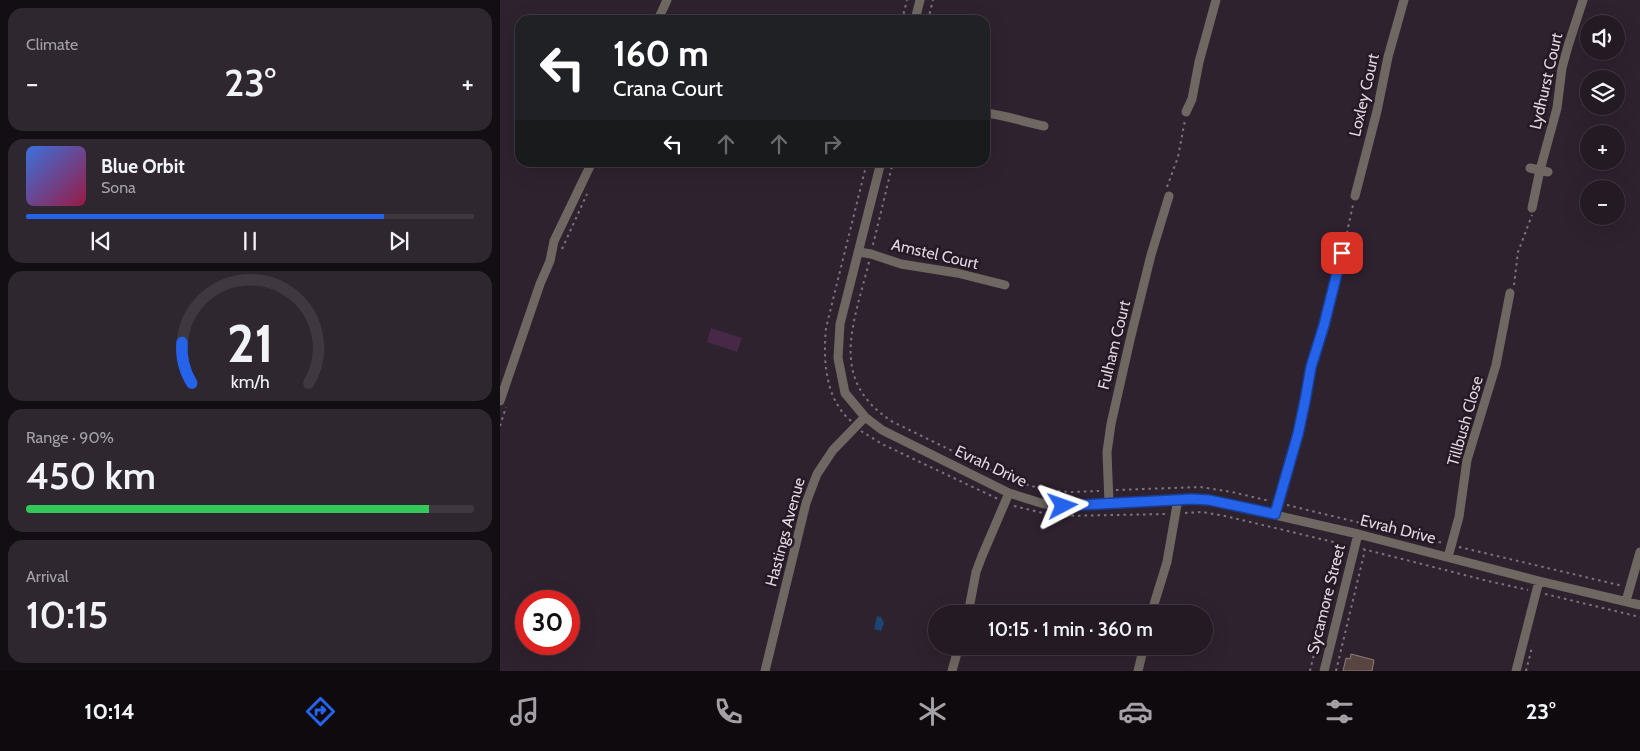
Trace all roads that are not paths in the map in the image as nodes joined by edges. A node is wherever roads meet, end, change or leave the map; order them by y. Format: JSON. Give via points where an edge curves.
{"nodes":[{"id":1,"x":667,"y":0,"type":"edge"},
{"id":2,"x":920,"y":0,"type":"edge"},
{"id":3,"x":1216,"y":0,"type":"edge"},
{"id":4,"x":1404,"y":0,"type":"edge"},
{"id":5,"x":1583,"y":0,"type":"edge"},
{"id":6,"x":660,"y":15,"type":"edge"},
{"id":7,"x":916,"y":15,"type":"edge"},
{"id":8,"x":1186,"y":112,"type":"road end"},
{"id":9,"x":990,"y":113,"type":"edge"},
{"id":10,"x":1044,"y":126,"type":"dead end"},
{"id":11,"x":590,"y":167,"type":"edge"},
{"id":12,"x":880,"y":167,"type":"edge"},
{"id":13,"x":1530,"y":168,"type":"dead end"},
{"id":14,"x":1544,"y":171,"type":"junction"},
{"id":15,"x":1169,"y":196,"type":"road end"},
{"id":16,"x":1355,"y":196,"type":"road end"},
{"id":17,"x":1532,"y":208,"type":"road end"},
{"id":18,"x":859,"y":252,"type":"junction"},
{"id":19,"x":1342,"y":253,"type":"road end"},
{"id":20,"x":1004,"y":285,"type":"dead end"},
{"id":21,"x":1510,"y":293,"type":"road end"},
{"id":22,"x":500,"y":401,"type":"edge"},
{"id":23,"x":865,"y":418,"type":"junction"},
{"id":24,"x":1009,"y":493,"type":"junction"},
{"id":25,"x":1178,"y":499,"type":"junction"},
{"id":26,"x":1110,"y":503,"type":"junction"},
{"id":27,"x":1275,"y":514,"type":"junction"},
{"id":28,"x":1358,"y":534,"type":"junction"},
{"id":29,"x":1640,"y":552,"type":"edge"},
{"id":30,"x":1448,"y":557,"type":"junction"},
{"id":31,"x":1539,"y":582,"type":"junction"},
{"id":32,"x":1626,"y":601,"type":"junction"},
{"id":33,"x":970,"y":605,"type":"edge"},
{"id":34,"x":1154,"y":605,"type":"edge"},
{"id":35,"x":1640,"y":605,"type":"edge"},
{"id":36,"x":956,"y":655,"type":"edge"},
{"id":37,"x":1142,"y":655,"type":"edge"},
{"id":38,"x":765,"y":671,"type":"edge"},
{"id":39,"x":952,"y":671,"type":"edge"},
{"id":40,"x":1138,"y":671,"type":"edge"},
{"id":41,"x":1324,"y":671,"type":"edge"},
{"id":42,"x":1516,"y":671,"type":"edge"}],
"edges":[{"from":1,"to":6,"type":"street"},
{"from":2,"to":7,"type":"street"},
{"from":3,"to":8,"type":"street"},
{"from":4,"to":16,"type":"street","name":"Loxley Court"},
{"from":5,"to":14,"type":"street","name":"Lydhurst Court","via":[[1562,68]]},
{"from":9,"to":10,"type":"street"},
{"from":11,"to":22,"type":"street","via":[[554,241],[550,261]]},
{"from":12,"to":18,"type":"street","name":"Evrah Drive"},
{"from":13,"to":14,"type":"street"},
{"from":14,"to":17,"type":"street","name":"Lydhurst Court"},
{"from":15,"to":26,"type":"street","name":"Fulham Court","via":[[1151,255],[1111,424],[1107,452]]},
{"from":18,"to":20,"type":"street","name":"Amstel Court"},
{"from":18,"to":23,"type":"street","name":"Evrah Drive","via":[[840,324],[838,358],[845,394]]},
{"from":19,"to":27,"type":"street"},
{"from":21,"to":30,"type":"street","name":"Tillbush Close","via":[[1496,365],[1468,460],[1459,517]]},
{"from":23,"to":24,"type":"street","name":"Evrah Drive","via":[[882,430]]},
{"from":23,"to":38,"type":"street","name":"Hastings Avenue","via":[[833,450],[817,474],[806,503]]},
{"from":24,"to":26,"type":"street","name":"Evrah Drive","via":[[1054,505]]},
{"from":24,"to":33,"type":"street","via":[[976,572]]},
{"from":25,"to":26,"type":"street","name":"Evrah Drive"},
{"from":25,"to":27,"type":"street","name":"Evrah Drive","via":[[1209,500]]},
{"from":25,"to":34,"type":"street","via":[[1167,562]]},
{"from":27,"to":28,"type":"street","name":"Evrah Drive"},
{"from":28,"to":30,"type":"street","name":"Evrah Drive"},
{"from":28,"to":41,"type":"street","name":"Sycamore Street"},
{"from":29,"to":32,"type":"street"},
{"from":30,"to":31,"type":"street","name":"Evrah Drive"},
{"from":31,"to":32,"type":"street","name":"Evrah Drive"},
{"from":31,"to":42,"type":"street"},
{"from":32,"to":35,"type":"street","name":"Evrah Drive"},
{"from":36,"to":39,"type":"street"},
{"from":37,"to":40,"type":"street"}]}
